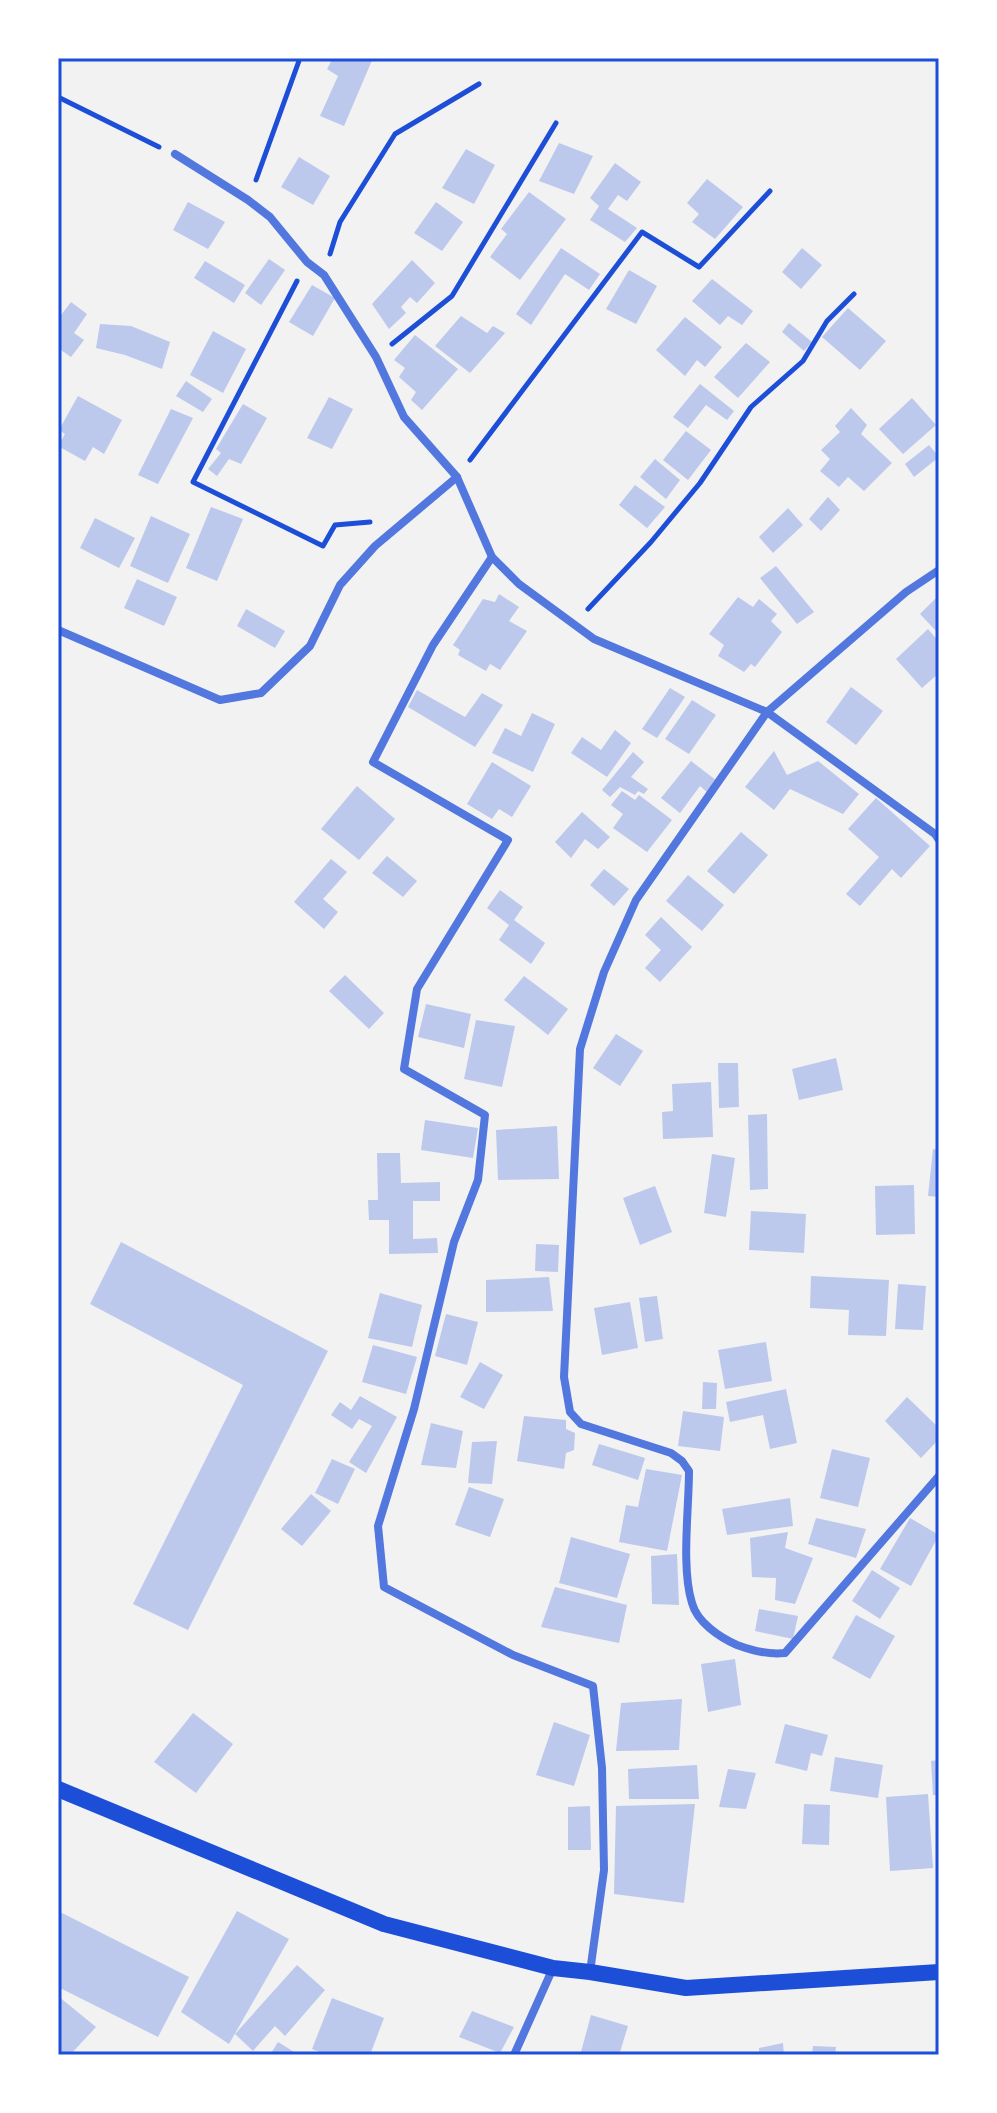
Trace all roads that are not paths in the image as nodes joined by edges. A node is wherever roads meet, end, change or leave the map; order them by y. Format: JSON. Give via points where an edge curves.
{"nodes":[{"id":1,"x":175,"y":154,"type":"road end"},
{"id":2,"x":457,"y":477,"type":"junction"},
{"id":3,"x":492,"y":557,"type":"junction"},
{"id":4,"x":939,"y":570,"type":"edge"},
{"id":5,"x":58,"y":630,"type":"edge"},
{"id":6,"x":767,"y":712,"type":"junction"},
{"id":7,"x":939,"y":840,"type":"edge"},
{"id":8,"x":939,"y":1476,"type":"edge"},
{"id":9,"x":58,"y":1789,"type":"edge"},
{"id":10,"x":553,"y":1968,"type":"junction"},
{"id":11,"x":590,"y":1972,"type":"junction"},
{"id":12,"x":939,"y":1972,"type":"edge"},
{"id":13,"x":514,"y":2055,"type":"edge"}],
"edges":[{"from":1,"to":2,"type":"street","via":[[270,217],[324,275],[376,357],[404,417]]},
{"from":2,"to":3,"type":"street"},
{"from":2,"to":5,"type":"street","via":[[375,546],[340,585],[310,646],[261,693],[220,700]]},
{"from":3,"to":6,"type":"street","via":[[519,584],[594,639]]},
{"from":3,"to":11,"type":"street","via":[[433,645],[373,762],[508,840],[417,989],[404,1069],[485,1115],[478,1180],[454,1242],[414,1409],[378,1526],[384,1587],[513,1655],[593,1686],[602,1768],[604,1870]]},
{"from":4,"to":6,"type":"street","via":[[906,592]]},
{"from":6,"to":7,"type":"street"},
{"from":6,"to":8,"type":"street","via":[[636,900],[604,972],[580,1049],[564,1377],[570,1412],[589,1428],[682,1461],[689,1471],[687,1574],[692,1605],[726,1640],[772,1655],[785,1653]]},
{"from":9,"to":10,"type":"main road","via":[[384,1924]]},
{"from":10,"to":11,"type":"main road"},
{"from":10,"to":13,"type":"street"},
{"from":11,"to":12,"type":"main road","via":[[686,1988]]}]}
